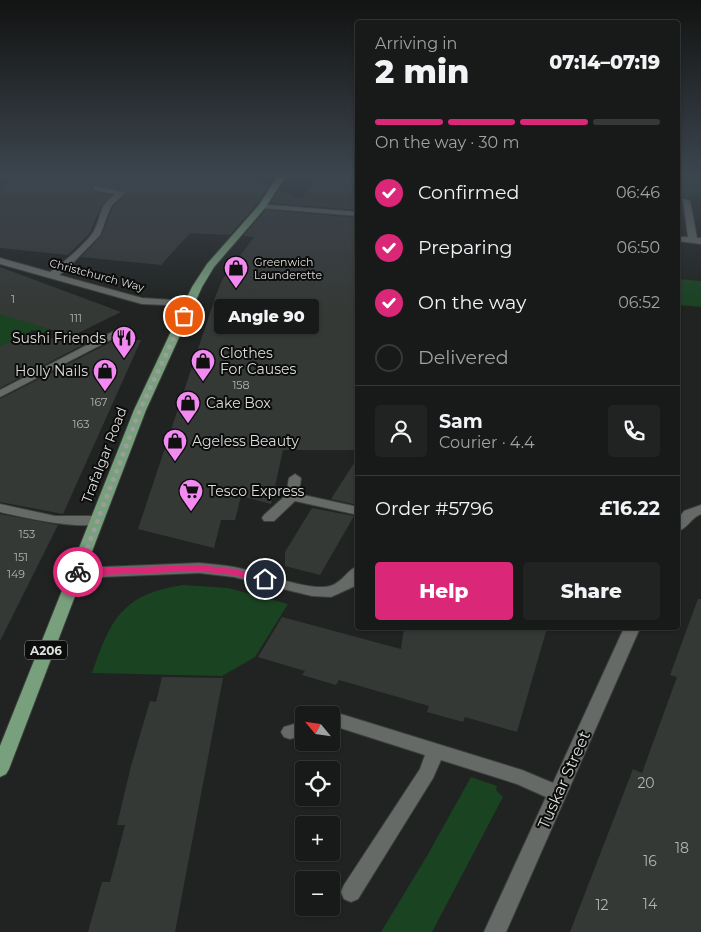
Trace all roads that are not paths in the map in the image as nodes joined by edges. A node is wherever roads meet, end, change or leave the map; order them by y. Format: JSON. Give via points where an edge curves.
{"nodes":[{"id":1,"x":101,"y":220,"type":"edge"},
{"id":2,"x":249,"y":220,"type":"edge"},
{"id":3,"x":691,"y":220,"type":"edge"},
{"id":4,"x":680,"y":239,"type":"edge"},
{"id":5,"x":697,"y":240,"type":"edge"},
{"id":6,"x":0,"y":261,"type":"edge"},
{"id":7,"x":51,"y":276,"type":"junction"},
{"id":8,"x":189,"y":304,"type":"junction"},
{"id":9,"x":118,"y":332,"type":"dead end"},
{"id":10,"x":0,"y":394,"type":"edge"},
{"id":11,"x":296,"y":478,"type":"dead end"},
{"id":12,"x":292,"y":496,"type":"junction"},
{"id":13,"x":0,"y":508,"type":"edge"},
{"id":14,"x":701,"y":509,"type":"edge"},
{"id":15,"x":355,"y":510,"type":"edge"},
{"id":16,"x":269,"y":518,"type":"dead end"},
{"id":17,"x":97,"y":520,"type":"junction"},
{"id":18,"x":680,"y":525,"type":"edge"},
{"id":19,"x":77,"y":572,"type":"junction"},
{"id":20,"x":355,"y":575,"type":"edge"},
{"id":21,"x":631,"y":630,"type":"edge"},
{"id":22,"x":340,"y":721,"type":"edge"},
{"id":23,"x":436,"y":751,"type":"junction"},
{"id":24,"x":0,"y":769,"type":"edge"},
{"id":25,"x":558,"y":794,"type":"junction"},
{"id":26,"x":351,"y":892,"type":"dead end"},
{"id":27,"x":495,"y":932,"type":"edge"}],
"edges":[{"from":1,"to":7,"type":"street","via":[[97,233],[64,268]]},
{"from":2,"to":8,"type":"main road","name":"Trafalgar Road","number":"A206","via":[[210,266]]},
{"from":3,"to":5,"type":"street"},
{"from":4,"to":5,"type":"street"},
{"from":6,"to":7,"type":"street","name":"Christchurch Way"},
{"from":7,"to":8,"type":"street","name":"Christchurch Way","via":[[145,302]]},
{"from":8,"to":17,"type":"main road","name":"Trafalgar Road","number":"A206","via":[[140,410]]},
{"from":9,"to":10,"type":"street"},
{"from":11,"to":12,"type":"street"},
{"from":12,"to":15,"type":"street"},
{"from":12,"to":16,"type":"street"},
{"from":13,"to":17,"type":"street","via":[[54,520]]},
{"from":14,"to":18,"type":"street","via":[[689,514]]},
{"from":17,"to":19,"type":"main road","name":"Trafalgar Road","number":"A206"},
{"from":19,"to":20,"type":"street","via":[[199,568],[234,572],[312,591],[332,592],[350,582]]},
{"from":19,"to":24,"type":"main road","name":"Trafalgar Road","number":"A206"},
{"from":21,"to":25,"type":"street","name":"Tuskar Street"},
{"from":22,"to":23,"type":"street"},
{"from":23,"to":25,"type":"street","via":[[522,778]]},
{"from":23,"to":26,"type":"street","via":[[427,773]]},
{"from":25,"to":27,"type":"street","name":"Tuskar Street"}]}
